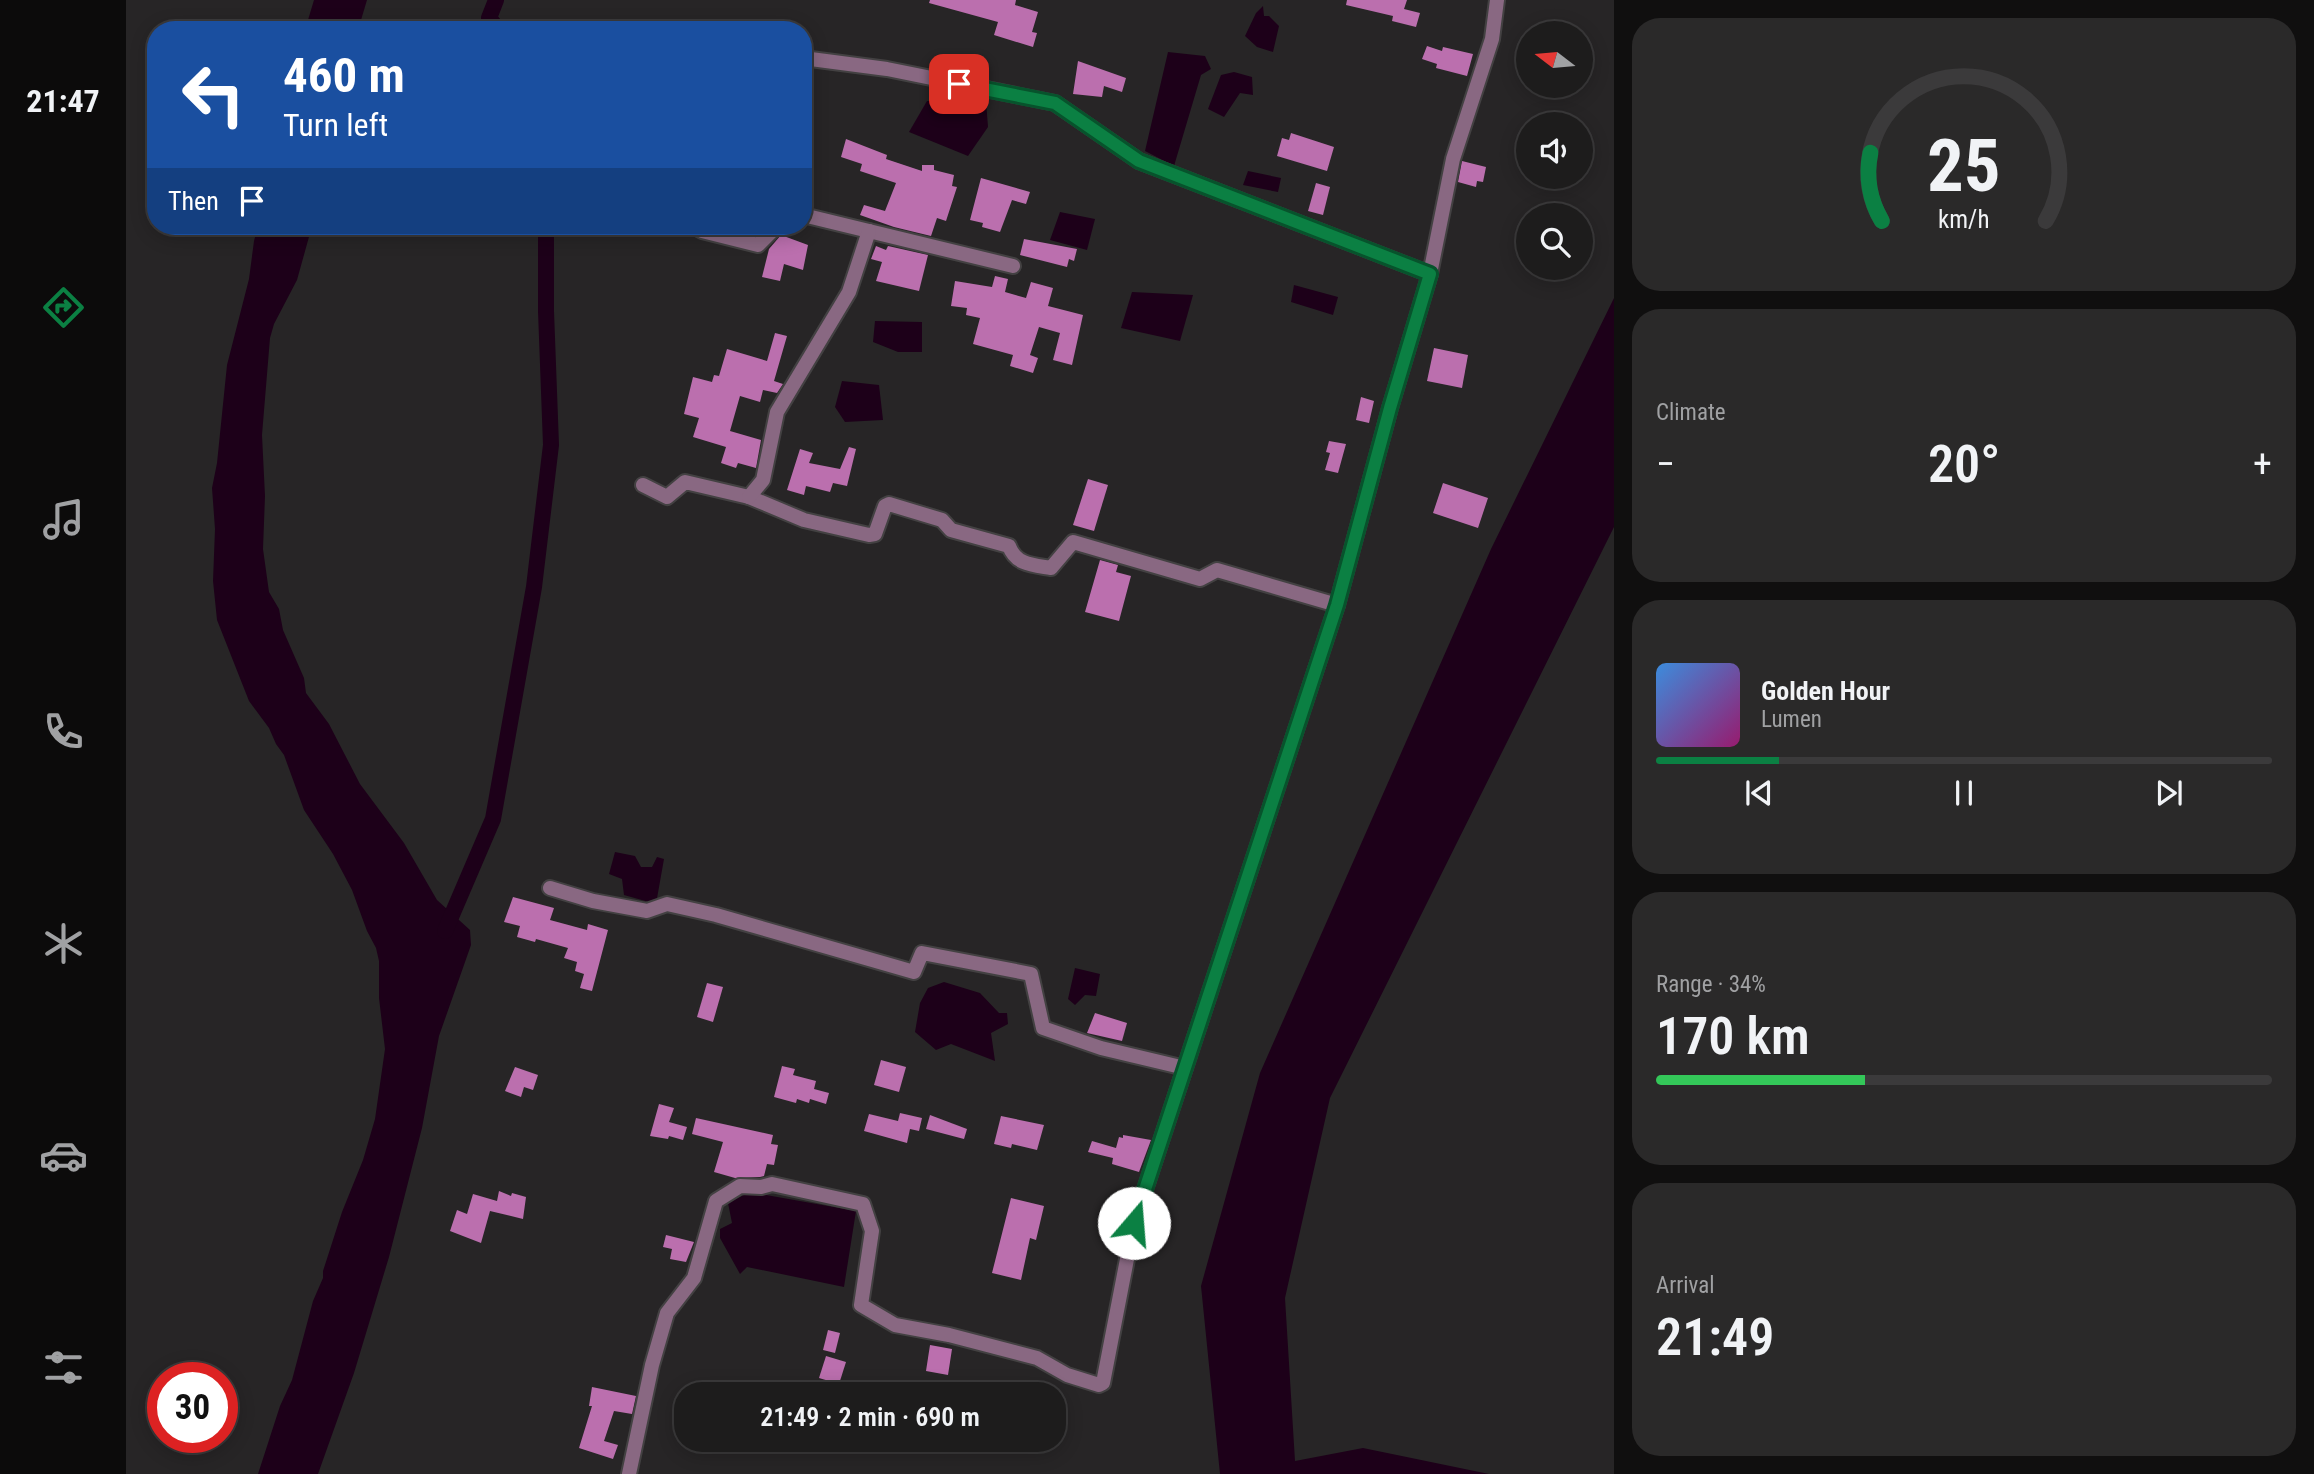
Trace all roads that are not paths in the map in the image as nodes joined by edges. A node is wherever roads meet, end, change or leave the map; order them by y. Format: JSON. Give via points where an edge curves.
{"nodes":[{"id":1,"x":1497,"y":0,"type":"edge"},
{"id":2,"x":812,"y":59,"type":"edge"},
{"id":3,"x":812,"y":217,"type":"edge"},
{"id":4,"x":869,"y":230,"type":"junction"},
{"id":5,"x":718,"y":235,"type":"edge"},
{"id":6,"x":768,"y":235,"type":"edge"},
{"id":7,"x":1013,"y":266,"type":"dead end"},
{"id":8,"x":1430,"y":274,"type":"junction"},
{"id":9,"x":643,"y":485,"type":"dead end"},
{"id":10,"x":749,"y":497,"type":"junction"},
{"id":11,"x":1337,"y":605,"type":"junction"},
{"id":12,"x":550,"y":888,"type":"dead end"},
{"id":13,"x":1185,"y":1069,"type":"junction"},
{"id":14,"x":629,"y":1474,"type":"edge"}],
"edges":[{"from":1,"to":8,"type":"street","via":[[1492,39],[1453,159]]},
{"from":2,"to":8,"type":"street","via":[[887,69],[1055,103],[1139,161]]},
{"from":3,"to":4,"type":"street"},
{"from":4,"to":7,"type":"street"},
{"from":4,"to":10,"type":"street","via":[[849,292],[778,412],[763,480]]},
{"from":5,"to":6,"type":"street","via":[[758,245]]},
{"from":8,"to":11,"type":"street"},
{"from":9,"to":10,"type":"street","via":[[667,497],[685,482]]},
{"from":10,"to":11,"type":"street","via":[[804,520],[869,535],[875,534],[889,504],[942,520],[951,530],[1009,546],[1013,556],[1025,564],[1051,568],[1073,542],[1200,579],[1217,570]]},
{"from":11,"to":13,"type":"street"},
{"from":12,"to":13,"type":"street","via":[[647,911],[667,904],[716,915],[914,972],[922,953],[1031,974],[1043,1028]]},
{"from":13,"to":14,"type":"street","via":[[1134,1223],[1103,1383],[1067,1376],[1037,1358],[895,1325],[861,1305],[872,1231],[863,1204],[772,1184],[740,1186],[716,1201],[694,1278],[667,1313]]}]}
